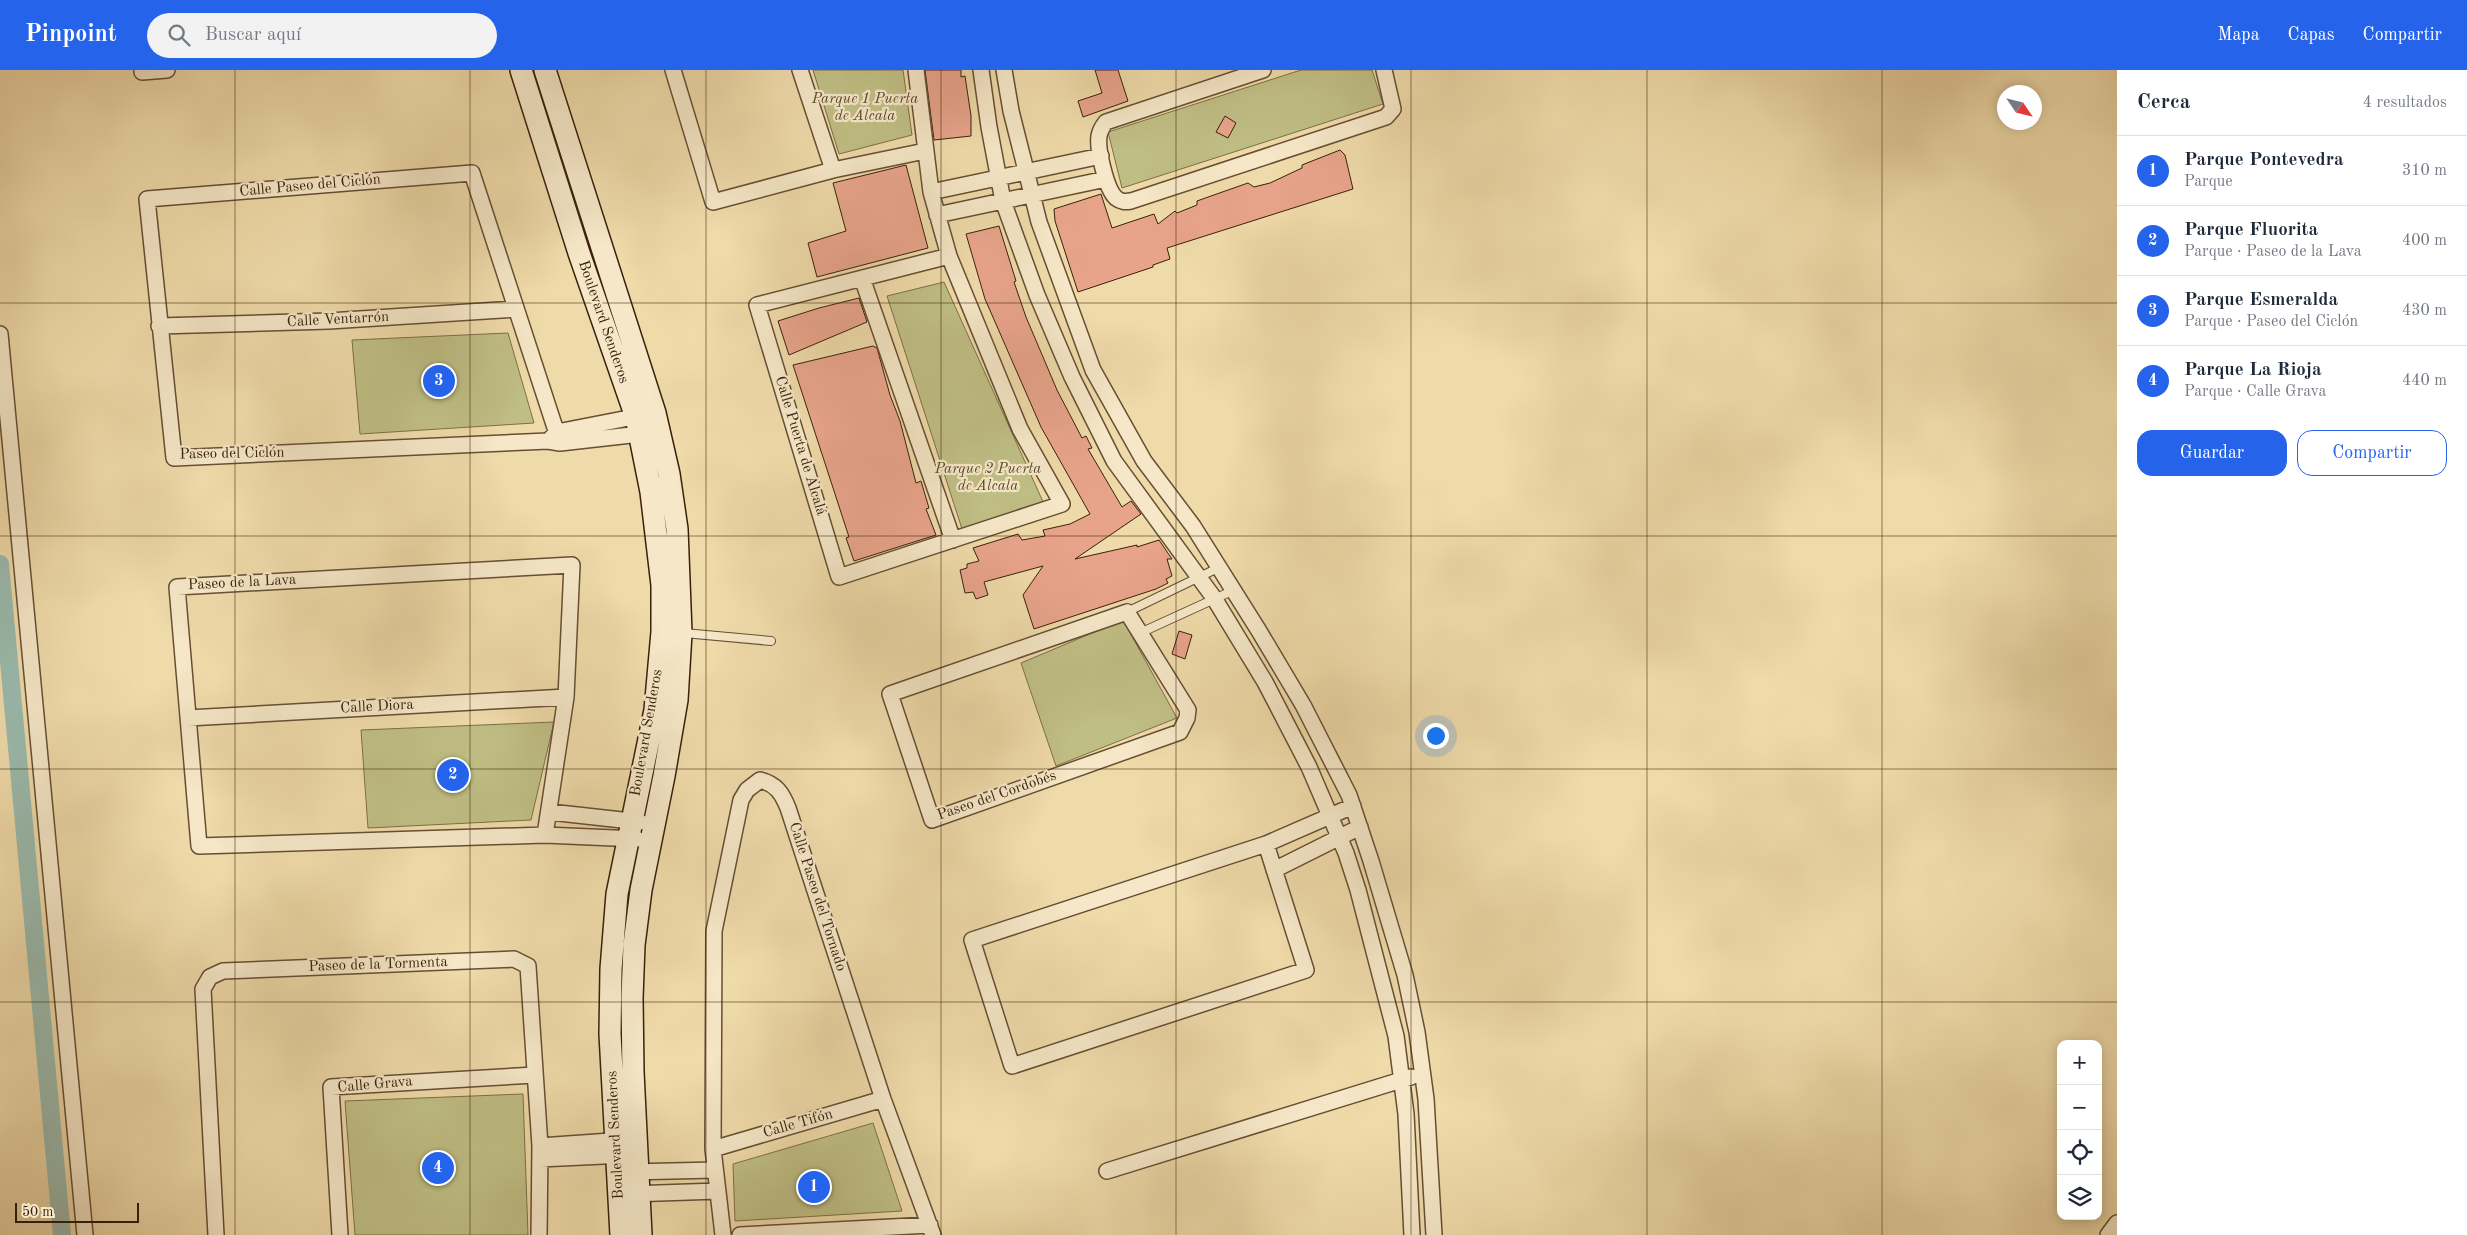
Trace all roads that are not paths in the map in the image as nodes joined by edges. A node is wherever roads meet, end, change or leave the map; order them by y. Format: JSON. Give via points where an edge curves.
{"nodes":[{"id":1,"x":142,"y":70,"type":"edge"},
{"id":2,"x":167,"y":70,"type":"edge"},
{"id":3,"x":521,"y":70,"type":"edge"},
{"id":4,"x":545,"y":70,"type":"edge"},
{"id":5,"x":672,"y":70,"type":"edge"},
{"id":6,"x":800,"y":70,"type":"edge"},
{"id":7,"x":916,"y":70,"type":"edge"},
{"id":8,"x":981,"y":70,"type":"edge"},
{"id":9,"x":1004,"y":70,"type":"edge"},
{"id":10,"x":1263,"y":70,"type":"edge"},
{"id":11,"x":1384,"y":70,"type":"edge"},
{"id":12,"x":925,"y":151,"type":"junction"},
{"id":13,"x":1101,"y":156,"type":"junction"},
{"id":14,"x":833,"y":170,"type":"junction"},
{"id":15,"x":1026,"y":172,"type":"junction"},
{"id":16,"x":998,"y":178,"type":"junction"},
{"id":17,"x":1106,"y":178,"type":"junction"},
{"id":18,"x":931,"y":192,"type":"junction"},
{"id":19,"x":1032,"y":195,"type":"junction"},
{"id":20,"x":147,"y":199,"type":"joint"},
{"id":21,"x":1003,"y":201,"type":"junction"},
{"id":22,"x":936,"y":215,"type":"junction"},
{"id":23,"x":948,"y":256,"type":"junction"},
{"id":24,"x":862,"y":278,"type":"junction"},
{"id":25,"x":516,"y":309,"type":"junction"},
{"id":26,"x":159,"y":326,"type":"junction"},
{"id":27,"x":0,"y":334,"type":"edge"},
{"id":28,"x":648,"y":424,"type":"junction"},
{"id":29,"x":555,"y":439,"type":"junction"},
{"id":30,"x":953,"y":540,"type":"junction"},
{"id":31,"x":1220,"y":567,"type":"junction"},
{"id":32,"x":1199,"y":578,"type":"junction"},
{"id":33,"x":1234,"y":590,"type":"junction"},
{"id":34,"x":1214,"y":598,"type":"junction"},
{"id":35,"x":1127,"y":612,"type":"junction"},
{"id":36,"x":1140,"y":632,"type":"junction"},
{"id":37,"x":671,"y":633,"type":"junction"},
{"id":38,"x":771,"y":641,"type":"dead end"},
{"id":39,"x":566,"y":697,"type":"junction"},
{"id":40,"x":188,"y":718,"type":"junction"},
{"id":41,"x":1352,"y":806,"type":"junction"},
{"id":42,"x":550,"y":812,"type":"junction"},
{"id":43,"x":1331,"y":816,"type":"junction"},
{"id":44,"x":1360,"y":827,"type":"junction"},
{"id":45,"x":629,"y":830,"type":"junction"},
{"id":46,"x":652,"y":832,"type":"junction"},
{"id":47,"x":545,"y":835,"type":"junction"},
{"id":48,"x":1340,"y":837,"type":"junction"},
{"id":49,"x":1266,"y":844,"type":"junction"},
{"id":50,"x":1274,"y":870,"type":"junction"},
{"id":51,"x":1422,"y":1074,"type":"junction"},
{"id":52,"x":535,"y":1076,"type":"junction"},
{"id":53,"x":1403,"y":1079,"type":"junction"},
{"id":54,"x":883,"y":1099,"type":"junction"},
{"id":55,"x":713,"y":1149,"type":"junction"},
{"id":56,"x":540,"y":1153,"type":"junction"},
{"id":57,"x":627,"y":1156,"type":"junction"},
{"id":58,"x":715,"y":1170,"type":"junction"},
{"id":59,"x":1107,"y":1171,"type":"dead end"},
{"id":60,"x":718,"y":1190,"type":"junction"},
{"id":61,"x":629,"y":1194,"type":"junction"},
{"id":62,"x":2117,"y":1223,"type":"edge"},
{"id":63,"x":932,"y":1230,"type":"edge"},
{"id":64,"x":85,"y":1235,"type":"edge"},
{"id":65,"x":216,"y":1235,"type":"edge"},
{"id":66,"x":340,"y":1235,"type":"edge"},
{"id":67,"x":539,"y":1235,"type":"edge"},
{"id":68,"x":621,"y":1235,"type":"edge"},
{"id":69,"x":641,"y":1235,"type":"edge"},
{"id":70,"x":723,"y":1235,"type":"edge"},
{"id":71,"x":740,"y":1235,"type":"edge"},
{"id":72,"x":1412,"y":1235,"type":"edge"},
{"id":73,"x":1434,"y":1235,"type":"edge"},
{"id":74,"x":2108,"y":1235,"type":"edge"}],
"edges":[{"from":1,"to":2,"type":"street"},
{"from":3,"to":28,"type":"main road","name":"Boulevard Senderos","via":[[579,253]]},
{"from":4,"to":28,"type":"main road","name":"Boulevard Senderos"},
{"from":5,"to":14,"type":"street","via":[[713,202]]},
{"from":6,"to":14,"type":"street"},
{"from":7,"to":12,"type":"street","name":"Calle Puerta de Alcalá"},
{"from":8,"to":16,"type":"street"},
{"from":9,"to":15,"type":"street"},
{"from":10,"to":13,"type":"street","via":[[1106,122],[1099,134]]},
{"from":11,"to":17,"type":"street","via":[[1393,102],[1393,109],[1386,118],[1131,202],[1114,196]]},
{"from":12,"to":14,"type":"street"},
{"from":12,"to":18,"type":"street","name":"Calle Puerta de Alcalá"},
{"from":13,"to":15,"type":"street"},
{"from":13,"to":17,"type":"street"},
{"from":15,"to":16,"type":"street"},
{"from":15,"to":19,"type":"street"},
{"from":16,"to":18,"type":"street"},
{"from":16,"to":21,"type":"street"},
{"from":17,"to":19,"type":"street"},
{"from":18,"to":22,"type":"street","name":"Calle Puerta de Alcalá"},
{"from":19,"to":21,"type":"street"},
{"from":19,"to":31,"type":"street","via":[[1049,255],[1093,370],[1144,461]]},
{"from":20,"to":25,"type":"street","name":"Calle Paseo del Ciclón","via":[[472,174]]},
{"from":20,"to":26,"type":"street","name":"Paseo del Ciclón"},
{"from":21,"to":22,"type":"street"},
{"from":21,"to":32,"type":"street","via":[[1037,296],[1114,461]]},
{"from":22,"to":23,"type":"street","name":"Calle Puerta de Alcalá"},
{"from":23,"to":24,"type":"street","name":"Calle Puerta de Alcalá"},
{"from":23,"to":30,"type":"street","name":"Calle Puerta de Alcalá","via":[[1020,429],[1062,504]]},
{"from":24,"to":30,"type":"street"},
{"from":24,"to":30,"type":"street","name":"Calle Puerta de Alcalá","via":[[757,304],[839,577]]},
{"from":25,"to":26,"type":"street","name":"Calle Ventarrón","via":[[329,321]]},
{"from":25,"to":29,"type":"street"},
{"from":26,"to":29,"type":"street","name":"Paseo del Ciclón","via":[[174,458]]},
{"from":27,"to":64,"type":"street"},
{"from":28,"to":29,"type":"street","name":"Paseo del Ciclón"},
{"from":28,"to":37,"type":"main road","name":"Boulevard Senderos","via":[[659,475],[678,529]]},
{"from":31,"to":32,"type":"lane"},
{"from":31,"to":33,"type":"street"},
{"from":32,"to":34,"type":"street"},
{"from":32,"to":35,"type":"lane"},
{"from":33,"to":34,"type":"lane"},
{"from":33,"to":41,"type":"street","via":[[1303,705]]},
{"from":34,"to":36,"type":"lane"},
{"from":34,"to":43,"type":"street","via":[[1265,682]]},
{"from":35,"to":36,"type":"street","name":"Paseo del Cordobés"},
{"from":35,"to":36,"type":"street","name":"Paseo del Cordobés","via":[[890,694],[932,820],[1180,732],[1188,710]]},
{"from":37,"to":38,"type":"lane"},
{"from":37,"to":45,"type":"main road","name":"Boulevard Senderos"},
{"from":37,"to":46,"type":"main road","name":"Boulevard Senderos","via":[[676,700]]},
{"from":39,"to":40,"type":"street","name":"Calle Diora"},
{"from":39,"to":40,"type":"street","name":"Paseo de la Lava","via":[[572,565],[177,587]]},
{"from":39,"to":42,"type":"street","name":"Paseo de la Lava"},
{"from":40,"to":47,"type":"street","name":"Paseo de la Lava","via":[[199,846]]},
{"from":41,"to":43,"type":"street"},
{"from":41,"to":44,"type":"street"},
{"from":42,"to":45,"type":"street","name":"Paseo de la Lava"},
{"from":42,"to":47,"type":"street","name":"Paseo de la Lava"},
{"from":43,"to":48,"type":"street"},
{"from":43,"to":49,"type":"street"},
{"from":44,"to":48,"type":"street"},
{"from":44,"to":51,"type":"street","via":[[1405,975]]},
{"from":45,"to":46,"type":"street","name":"Paseo de la Lava"},
{"from":45,"to":47,"type":"street","name":"Paseo de la Lava"},
{"from":45,"to":57,"type":"main road","name":"Boulevard Senderos","via":[[617,894],[610,969],[610,1034]]},
{"from":46,"to":57,"type":"main road","name":"Boulevard Senderos","via":[[634,945]]},
{"from":48,"to":50,"type":"street"},
{"from":48,"to":53,"type":"street","via":[[1384,987]]},
{"from":49,"to":50,"type":"street"},
{"from":49,"to":50,"type":"street","via":[[972,940],[1012,1066],[1306,970]]},
{"from":51,"to":53,"type":"street"},
{"from":51,"to":73,"type":"street"},
{"from":52,"to":56,"type":"street","name":"Paseo de la Tormenta"},
{"from":52,"to":65,"type":"street","name":"Paseo de la Tormenta","via":[[528,966],[521,960],[223,971],[210,978],[203,989]]},
{"from":52,"to":66,"type":"street","name":"Calle Grava","via":[[331,1087]]},
{"from":53,"to":59,"type":"street"},
{"from":53,"to":72,"type":"street"},
{"from":54,"to":55,"type":"street","name":"Calle Tifón"},
{"from":54,"to":55,"type":"street","name":"Calle Paseo del Tornado","via":[[783,795],[775,786],[760,780],[747,790],[741,800],[714,931]]},
{"from":54,"to":63,"type":"street","name":"Calle Paseo del Tornado"},
{"from":55,"to":58,"type":"street","name":"Calle Paseo del Tornado"},
{"from":56,"to":57,"type":"street"},
{"from":56,"to":67,"type":"street","name":"Paseo de la Tormenta"},
{"from":57,"to":58,"type":"street"},
{"from":57,"to":61,"type":"main road","name":"Boulevard Senderos"},
{"from":58,"to":60,"type":"street","name":"Calle Paseo del Tornado"},
{"from":60,"to":61,"type":"street"},
{"from":60,"to":70,"type":"street","name":"Calle Paseo del Tornado"},
{"from":61,"to":68,"type":"main road","name":"Boulevard Senderos"},
{"from":61,"to":69,"type":"main road","name":"Boulevard Senderos"},
{"from":62,"to":74,"type":"street"},
{"from":63,"to":71,"type":"street","name":"Calle Paseo del Tornado"}]}
